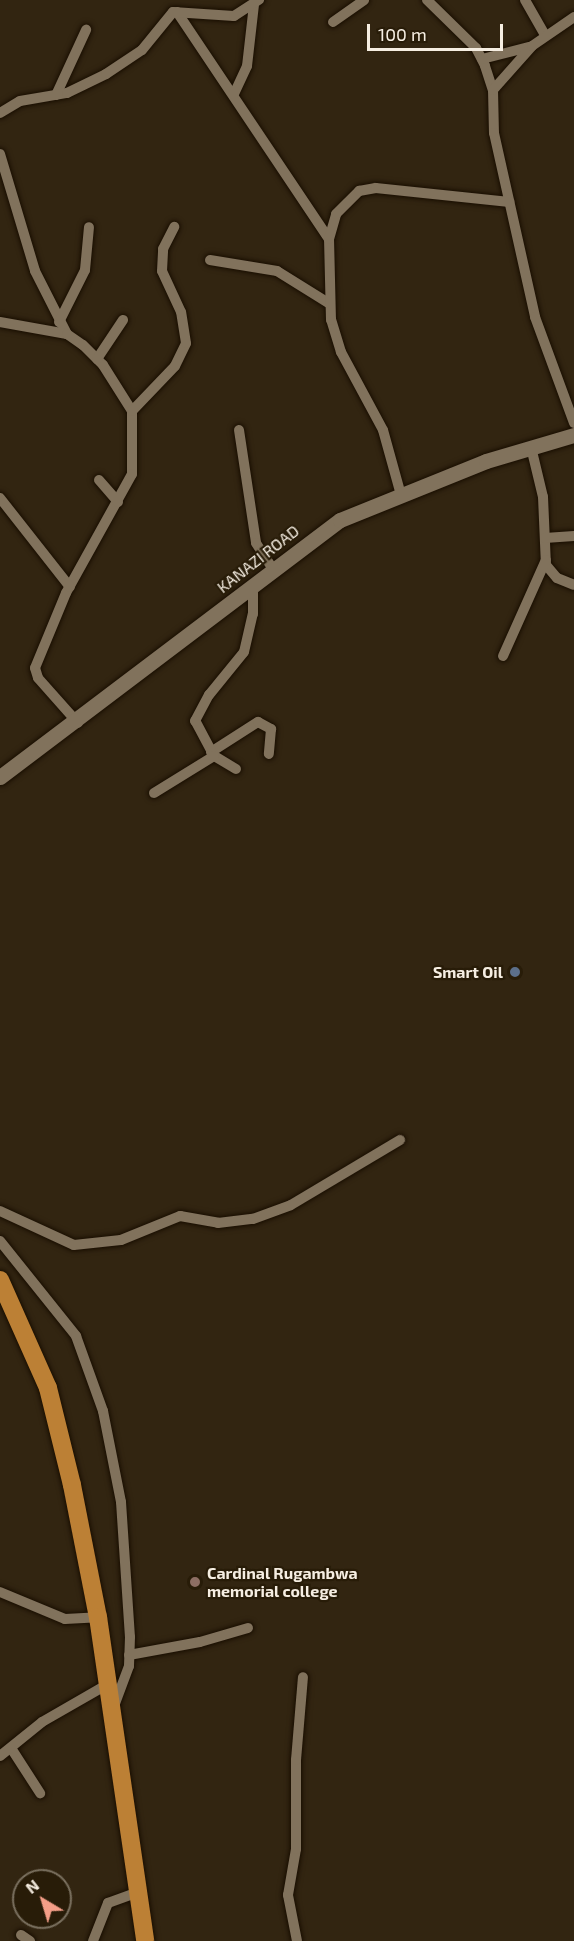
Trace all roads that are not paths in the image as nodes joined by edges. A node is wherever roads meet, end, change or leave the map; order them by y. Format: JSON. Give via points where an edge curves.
{"nodes":[{"id":1,"x":364,"y":0,"type":"edge"},
{"id":2,"x":427,"y":0,"type":"edge"},
{"id":3,"x":525,"y":0,"type":"edge"},
{"id":4,"x":256,"y":3,"type":"edge"},
{"id":5,"x":177,"y":12,"type":"junction"},
{"id":6,"x":574,"y":18,"type":"edge"},
{"id":7,"x":333,"y":22,"type":"dead end"},
{"id":8,"x":86,"y":30,"type":"dead end"},
{"id":9,"x":545,"y":35,"type":"junction"},
{"id":10,"x":532,"y":46,"type":"junction"},
{"id":11,"x":482,"y":58,"type":"junction"},
{"id":12,"x":493,"y":90,"type":"junction"},
{"id":13,"x":234,"y":94,"type":"junction"},
{"id":14,"x":56,"y":95,"type":"junction"},
{"id":15,"x":0,"y":113,"type":"edge"},
{"id":16,"x":0,"y":154,"type":"edge"},
{"id":17,"x":3,"y":168,"type":"edge"},
{"id":18,"x":509,"y":202,"type":"junction"},
{"id":19,"x":89,"y":227,"type":"dead end"},
{"id":20,"x":174,"y":227,"type":"dead end"},
{"id":21,"x":329,"y":239,"type":"junction"},
{"id":22,"x":210,"y":260,"type":"dead end"},
{"id":23,"x":330,"y":304,"type":"junction"},
{"id":24,"x":123,"y":320,"type":"dead end"},
{"id":25,"x":0,"y":322,"type":"edge"},
{"id":26,"x":59,"y":322,"type":"junction"},
{"id":27,"x":67,"y":334,"type":"junction"},
{"id":28,"x":97,"y":359,"type":"junction"},
{"id":29,"x":132,"y":411,"type":"junction"},
{"id":30,"x":574,"y":423,"type":"edge"},
{"id":31,"x":239,"y":430,"type":"dead end"},
{"id":32,"x":574,"y":435,"type":"edge"},
{"id":33,"x":531,"y":447,"type":"junction"},
{"id":34,"x":99,"y":480,"type":"dead end"},
{"id":35,"x":401,"y":495,"type":"junction"},
{"id":36,"x":0,"y":498,"type":"edge"},
{"id":37,"x":118,"y":502,"type":"junction"},
{"id":38,"x":574,"y":536,"type":"edge"},
{"id":39,"x":545,"y":538,"type":"junction"},
{"id":40,"x":546,"y":560,"type":"junction"},
{"id":41,"x":274,"y":571,"type":"junction"},
{"id":42,"x":574,"y":585,"type":"edge"},
{"id":43,"x":70,"y":587,"type":"junction"},
{"id":44,"x":253,"y":587,"type":"junction"},
{"id":45,"x":503,"y":656,"type":"dead end"},
{"id":46,"x":78,"y":723,"type":"junction"},
{"id":47,"x":213,"y":754,"type":"junction"},
{"id":48,"x":269,"y":754,"type":"dead end"},
{"id":49,"x":236,"y":769,"type":"dead end"},
{"id":50,"x":0,"y":777,"type":"edge"},
{"id":51,"x":154,"y":793,"type":"dead end"},
{"id":52,"x":400,"y":1140,"type":"dead end"},
{"id":53,"x":0,"y":1211,"type":"edge"},
{"id":54,"x":0,"y":1241,"type":"edge"},
{"id":55,"x":0,"y":1280,"type":"edge"},
{"id":56,"x":0,"y":1592,"type":"edge"},
{"id":57,"x":98,"y":1617,"type":"junction"},
{"id":58,"x":248,"y":1628,"type":"dead end"},
{"id":59,"x":129,"y":1655,"type":"junction"},
{"id":60,"x":303,"y":1677,"type":"dead end"},
{"id":61,"x":108,"y":1684,"type":"junction"},
{"id":62,"x":112,"y":1712,"type":"junction"},
{"id":63,"x":11,"y":1748,"type":"junction"},
{"id":64,"x":0,"y":1756,"type":"edge"},
{"id":65,"x":40,"y":1793,"type":"dead end"},
{"id":66,"x":139,"y":1892,"type":"junction"},
{"id":67,"x":93,"y":1941,"type":"edge"},
{"id":68,"x":146,"y":1941,"type":"edge"},
{"id":69,"x":297,"y":1941,"type":"edge"}],
"edges":[{"from":1,"to":7,"type":"street"},
{"from":2,"to":11,"type":"street"},
{"from":3,"to":9,"type":"street"},
{"from":4,"to":5,"type":"street","via":[[234,16]]},
{"from":4,"to":13,"type":"street","via":[[247,66]]},
{"from":5,"to":13,"type":"street"},
{"from":5,"to":14,"type":"street","via":[[159,24],[142,50],[126,62]]},
{"from":6,"to":9,"type":"street"},
{"from":8,"to":14,"type":"street"},
{"from":9,"to":10,"type":"street"},
{"from":10,"to":11,"type":"street"},
{"from":10,"to":12,"type":"street"},
{"from":11,"to":12,"type":"street"},
{"from":12,"to":18,"type":"street","via":[[494,133]]},
{"from":13,"to":21,"type":"street"},
{"from":14,"to":15,"type":"street","via":[[20,101]]},
{"from":16,"to":17,"type":"street"},
{"from":17,"to":26,"type":"street","via":[[26,248]]},
{"from":18,"to":21,"type":"street","via":[[367,189],[346,200],[336,214]]},
{"from":18,"to":30,"type":"street","via":[[535,317]]},
{"from":19,"to":26,"type":"street","via":[[85,270]]},
{"from":20,"to":29,"type":"street","via":[[163,249],[162,272],[181,312],[186,343],[175,366]]},
{"from":21,"to":23,"type":"street"},
{"from":22,"to":23,"type":"street","via":[[277,271]]},
{"from":23,"to":35,"type":"street","via":[[335,336],[383,430]]},
{"from":24,"to":28,"type":"street"},
{"from":25,"to":27,"type":"street"},
{"from":26,"to":27,"type":"street"},
{"from":27,"to":28,"type":"street"},
{"from":28,"to":29,"type":"street"},
{"from":29,"to":37,"type":"street","via":[[132,474]]},
{"from":31,"to":41,"type":"street","via":[[256,543]]},
{"from":32,"to":33,"type":"main road","name":"KANAZI ROAD"},
{"from":33,"to":35,"type":"main road","name":"KANAZI ROAD"},
{"from":33,"to":39,"type":"street","via":[[539,466]]},
{"from":34,"to":37,"type":"street"},
{"from":35,"to":41,"type":"main road","name":"KANAZI ROAD","via":[[340,520]]},
{"from":36,"to":43,"type":"street"},
{"from":37,"to":43,"type":"street"},
{"from":38,"to":39,"type":"street"},
{"from":39,"to":40,"type":"street"},
{"from":40,"to":42,"type":"street","via":[[553,575]]},
{"from":40,"to":45,"type":"street"},
{"from":41,"to":44,"type":"main road","name":"KANAZI ROAD"},
{"from":43,"to":46,"type":"street","via":[[35,668],[38,678]]},
{"from":44,"to":46,"type":"main road","name":"KANAZI ROAD"},
{"from":44,"to":47,"type":"street","via":[[253,614],[244,652],[209,695],[195,721]]},
{"from":46,"to":50,"type":"main road","name":"KANAZI ROAD"},
{"from":47,"to":48,"type":"street","via":[[258,722],[271,729]]},
{"from":47,"to":49,"type":"street"},
{"from":47,"to":51,"type":"street"},
{"from":52,"to":53,"type":"street","via":[[291,1205],[253,1219],[218,1223],[180,1216],[121,1240],[74,1245]]},
{"from":54,"to":59,"type":"street","via":[[56,1305],[91,1367],[122,1502]]},
{"from":55,"to":57,"type":"highway","via":[[48,1388]]},
{"from":56,"to":57,"type":"street","via":[[59,1617]]},
{"from":57,"to":61,"type":"highway"},
{"from":58,"to":59,"type":"street","via":[[200,1642]]},
{"from":59,"to":62,"type":"street","via":[[124,1686]]},
{"from":60,"to":69,"type":"street","via":[[296,1760],[296,1849],[288,1895]]},
{"from":61,"to":62,"type":"highway"},
{"from":61,"to":63,"type":"street","via":[[42,1722]]},
{"from":62,"to":66,"type":"highway"},
{"from":63,"to":64,"type":"street"},
{"from":63,"to":65,"type":"street"},
{"from":66,"to":67,"type":"street","via":[[108,1903]]},
{"from":66,"to":68,"type":"highway"}]}
